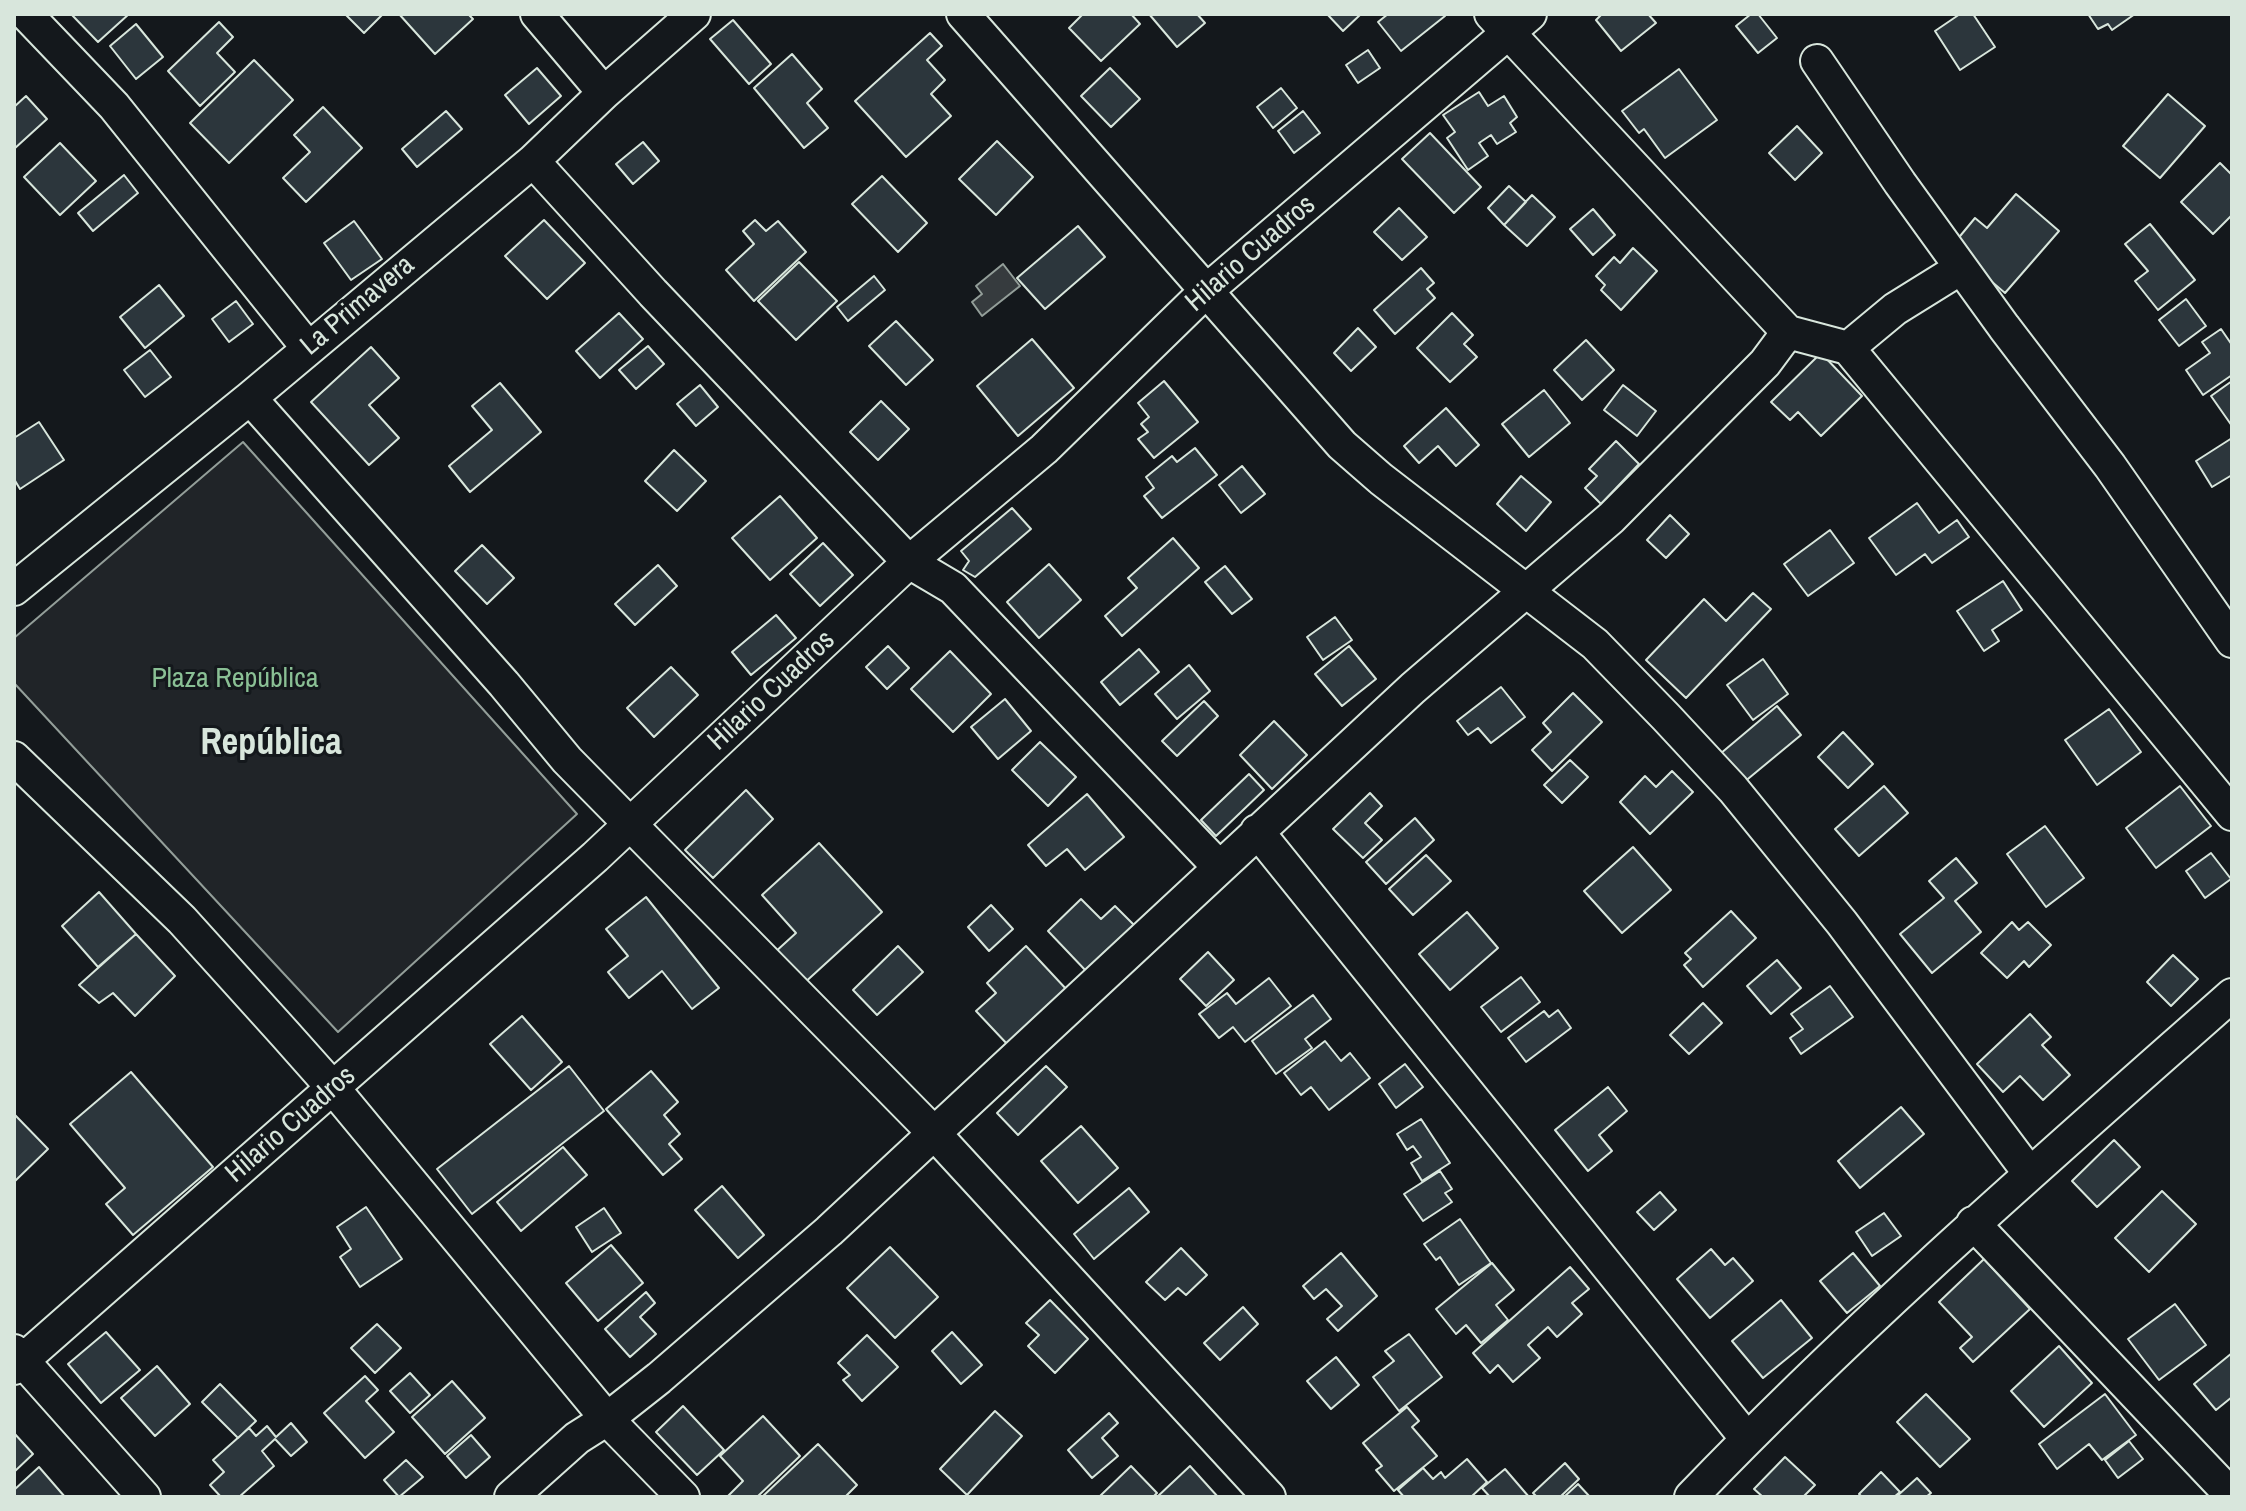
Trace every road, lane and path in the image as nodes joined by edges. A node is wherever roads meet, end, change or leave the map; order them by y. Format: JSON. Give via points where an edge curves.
{"nodes":[{"id":1,"x":26,"y":14,"type":"edge"},
{"id":2,"x":537,"y":14,"type":"edge"},
{"id":3,"x":694,"y":14,"type":"edge"},
{"id":4,"x":963,"y":14,"type":"edge"},
{"id":5,"x":1510,"y":20,"type":"edge"},
{"id":6,"x":1817,"y":61,"type":"dead end"},
{"id":7,"x":604,"y":93,"type":"junction"},
{"id":8,"x":533,"y":161,"type":"junction"},
{"id":9,"x":1961,"y":268,"type":"junction"},
{"id":10,"x":1205,"y":292,"type":"junction"},
{"id":11,"x":1788,"y":332,"type":"junction"},
{"id":12,"x":308,"y":348,"type":"junction"},
{"id":13,"x":1848,"y":348,"type":"junction"},
{"id":14,"x":250,"y":398,"type":"junction"},
{"id":15,"x":909,"y":562,"type":"junction"},
{"id":16,"x":14,"y":589,"type":"edge"},
{"id":17,"x":1526,"y":591,"type":"junction"},
{"id":18,"x":2232,"y":641,"type":"edge"},
{"id":19,"x":14,"y":758,"type":"edge"},
{"id":20,"x":2232,"y":814,"type":"edge"},
{"id":21,"x":630,"y":824,"type":"junction"},
{"id":22,"x":1257,"y":831,"type":"junction"},
{"id":23,"x":1219,"y":867,"type":"junction"},
{"id":24,"x":2232,"y":995,"type":"edge"},
{"id":25,"x":333,"y":1088,"type":"junction"},
{"id":26,"x":933,"y":1132,"type":"junction"},
{"id":27,"x":2030,"y":1174,"type":"junction"},
{"id":28,"x":1973,"y":1223,"type":"junction"},
{"id":29,"x":17,"y":1360,"type":"edge"},
{"id":30,"x":607,"y":1419,"type":"junction"},
{"id":31,"x":1747,"y":1439,"type":"junction"},
{"id":32,"x":2232,"y":1496,"type":"edge"},
{"id":33,"x":144,"y":1497,"type":"edge"},
{"id":34,"x":511,"y":1497,"type":"edge"},
{"id":35,"x":683,"y":1497,"type":"edge"},
{"id":36,"x":1269,"y":1497,"type":"edge"},
{"id":37,"x":1691,"y":1497,"type":"edge"}],
"edges":[{"from":1,"to":12,"type":"street","via":[[114,106]]},
{"from":2,"to":7,"type":"street"},
{"from":3,"to":7,"type":"street","name":"La Primavera"},
{"from":4,"to":10,"type":"street"},
{"from":5,"to":10,"type":"street","name":"Hilario Cuadros"},
{"from":5,"to":11,"type":"street"},
{"from":6,"to":9,"type":"street"},
{"from":7,"to":8,"type":"street","name":"La Primavera"},
{"from":8,"to":12,"type":"street","name":"La Primavera"},
{"from":8,"to":15,"type":"street"},
{"from":9,"to":13,"type":"street","via":[[1895,309]]},
{"from":9,"to":18,"type":"street","via":[[2110,466]]},
{"from":10,"to":15,"type":"street","name":"Hilario Cuadros","via":[[1044,449]]},
{"from":10,"to":17,"type":"street","via":[[1342,445]]},
{"from":11,"to":13,"type":"street"},
{"from":11,"to":17,"type":"street","via":[[1765,363],[1611,518]]},
{"from":12,"to":14,"type":"street","name":"La Primavera"},
{"from":13,"to":20,"type":"street"},
{"from":14,"to":16,"type":"street","name":"La Primavera"},
{"from":14,"to":21,"type":"street","via":[[567,760]]},
{"from":15,"to":21,"type":"street","name":"Hilario Cuadros"},
{"from":15,"to":23,"type":"street","via":[[953,588]]},
{"from":17,"to":22,"type":"street"},
{"from":17,"to":27,"type":"street","via":[[1595,644],[1733,789],[1842,923]]},
{"from":19,"to":25,"type":"street","via":[[182,920]]},
{"from":21,"to":25,"type":"street","name":"Hilario Cuadros"},
{"from":21,"to":26,"type":"street"},
{"from":22,"to":23,"type":"street"},
{"from":22,"to":31,"type":"street"},
{"from":23,"to":26,"type":"street"},
{"from":24,"to":27,"type":"street"},
{"from":25,"to":29,"type":"street","name":"Hilario Cuadros"},
{"from":25,"to":30,"type":"street"},
{"from":26,"to":30,"type":"street","via":[[829,1231]]},
{"from":26,"to":36,"type":"street"},
{"from":27,"to":28,"type":"street"},
{"from":28,"to":31,"type":"street"},
{"from":28,"to":32,"type":"street"},
{"from":29,"to":33,"type":"street"},
{"from":30,"to":34,"type":"street","via":[[577,1438]]},
{"from":30,"to":35,"type":"street"},
{"from":31,"to":37,"type":"street"}]}
